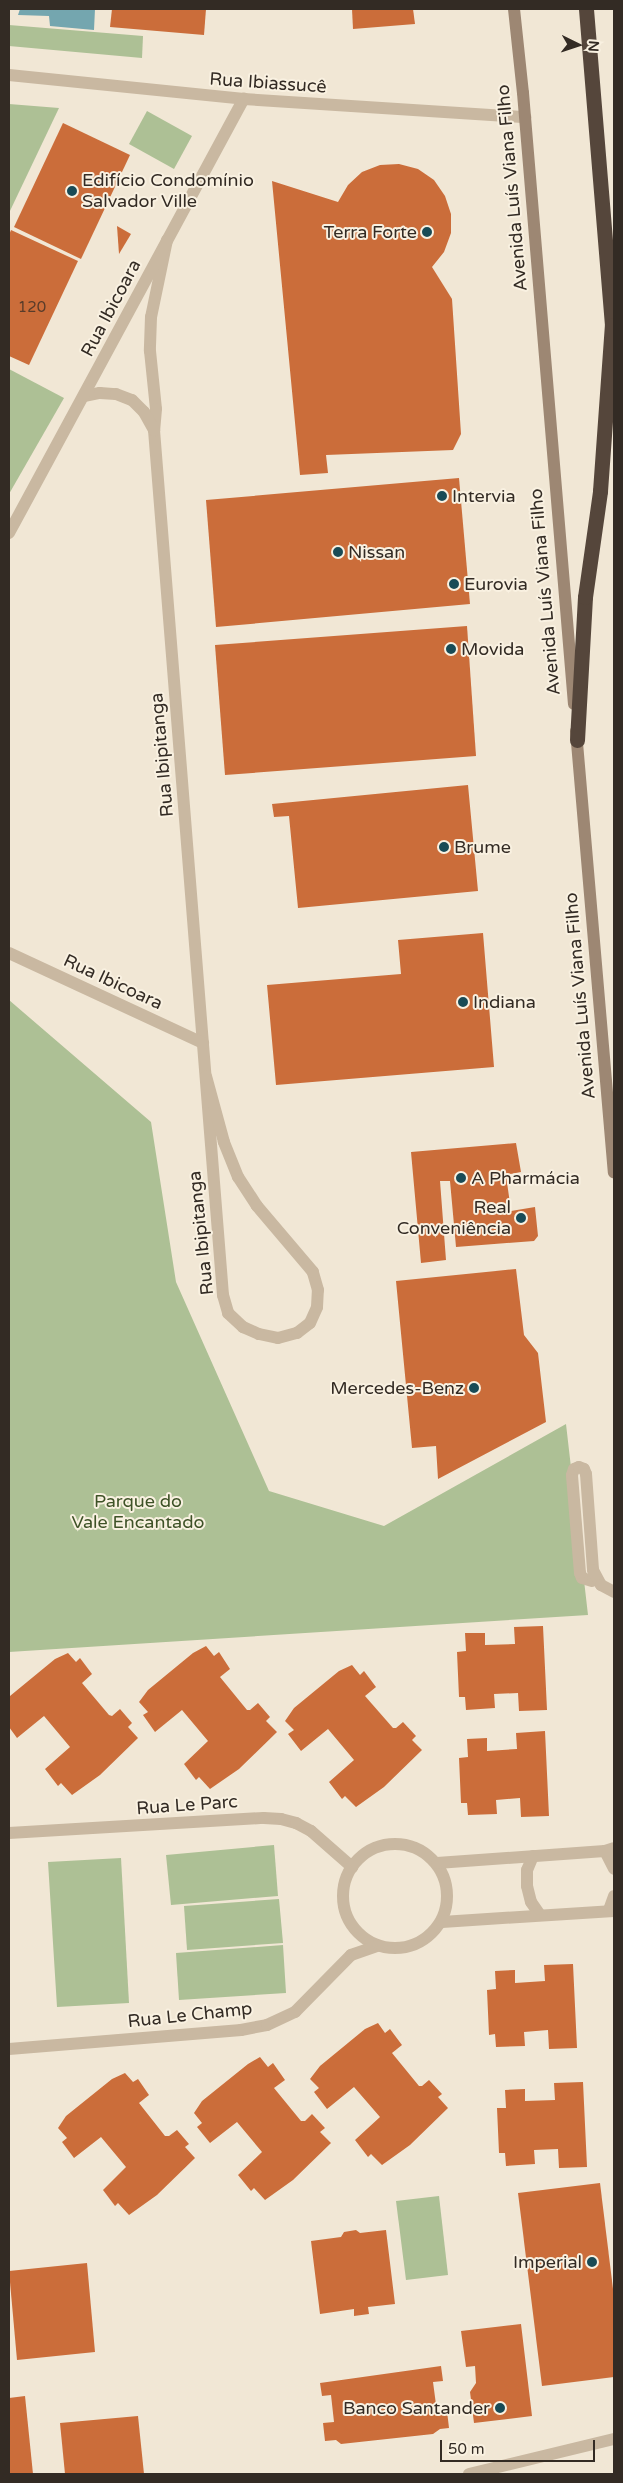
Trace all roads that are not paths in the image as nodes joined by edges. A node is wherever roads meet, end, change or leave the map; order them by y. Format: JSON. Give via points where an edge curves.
{"nodes":[{"id":1,"x":514,"y":9,"type":"edge"},
{"id":2,"x":586,"y":9,"type":"edge"},
{"id":3,"x":9,"y":75,"type":"edge"},
{"id":4,"x":244,"y":99,"type":"junction"},
{"id":5,"x":525,"y":117,"type":"junction"},
{"id":6,"x":167,"y":240,"type":"junction"},
{"id":7,"x":612,"y":325,"type":"junction"},
{"id":8,"x":614,"y":349,"type":"edge"},
{"id":9,"x":84,"y":396,"type":"junction"},
{"id":10,"x":154,"y":430,"type":"junction"},
{"id":11,"x":9,"y":533,"type":"edge"},
{"id":12,"x":577,"y":740,"type":"junction"},
{"id":13,"x":9,"y":953,"type":"edge"},
{"id":14,"x":203,"y":1043,"type":"junction"},
{"id":15,"x":206,"y":1076,"type":"junction"},
{"id":16,"x":614,"y":1172,"type":"edge"},
{"id":17,"x":592,"y":1581,"type":"dead end"},
{"id":18,"x":614,"y":1592,"type":"edge"},
{"id":19,"x":9,"y":1833,"type":"edge"},
{"id":20,"x":610,"y":1849,"type":"edge"},
{"id":21,"x":533,"y":1856,"type":"junction"},
{"id":22,"x":436,"y":1863,"type":"junction"},
{"id":23,"x":352,"y":1867,"type":"junction"},
{"id":24,"x":614,"y":1869,"type":"edge"},
{"id":25,"x":614,"y":1896,"type":"edge"},
{"id":26,"x":612,"y":1910,"type":"edge"},
{"id":27,"x":540,"y":1915,"type":"junction"},
{"id":28,"x":442,"y":1922,"type":"junction"},
{"id":29,"x":377,"y":1946,"type":"junction"},
{"id":30,"x":9,"y":2049,"type":"edge"},
{"id":31,"x":614,"y":2439,"type":"edge"},
{"id":32,"x":469,"y":2474,"type":"edge"}],
"edges":[{"from":1,"to":5,"type":"main road","name":"Avenida Luís Viana Filho"},
{"from":2,"to":7,"type":"highway"},
{"from":3,"to":4,"type":"street","name":"Rua Ibiassucê"},
{"from":4,"to":5,"type":"street","name":"Rua Ibiassucê"},
{"from":4,"to":6,"type":"street","name":"Rua Ibicoara"},
{"from":5,"to":12,"type":"main road","name":"Avenida Luís Viana Filho"},
{"from":6,"to":9,"type":"street","name":"Rua Ibicoara"},
{"from":6,"to":10,"type":"street","name":"Rua Ibipitanga","via":[[151,317],[150,351],[156,409]]},
{"from":7,"to":8,"type":"highway"},
{"from":7,"to":12,"type":"highway","via":[[600,491],[583,624]]},
{"from":9,"to":10,"type":"street","name":"Rua Ibipitanga","via":[[116,394],[132,400],[144,412]]},
{"from":9,"to":11,"type":"street","name":"Rua Ibicoara"},
{"from":10,"to":14,"type":"street","name":"Rua Ibipitanga"},
{"from":12,"to":16,"type":"main road","name":"Avenida Luís Viana Filho"},
{"from":13,"to":14,"type":"street","name":"Rua Ibicoara"},
{"from":14,"to":15,"type":"street","name":"Rua Ibipitanga"},
{"from":15,"to":15,"type":"street","name":"Rua Ibipitanga","via":[[223,1295],[228,1313],[243,1327],[259,1334],[278,1338],[296,1333],[310,1323],[316,1308],[318,1290],[313,1272],[257,1206],[238,1176],[224,1142]]},
{"from":17,"to":18,"type":"street","via":[[582,1578],[580,1573],[572,1475],[579,1467],[586,1474],[593,1570],[601,1585]]},
{"from":19,"to":23,"type":"street","name":"Rua Le Parc","via":[[282,1819],[311,1831]]},
{"from":20,"to":21,"type":"street"},
{"from":20,"to":24,"type":"street"},
{"from":21,"to":22,"type":"street"},
{"from":21,"to":27,"type":"street","via":[[527,1870],[527,1886],[531,1902]]},
{"from":22,"to":23,"type":"street","via":[[425,1852],[410,1845],[393,1843],[370,1850]]},
{"from":22,"to":28,"type":"street","via":[[448,1892]]},
{"from":23,"to":29,"type":"street","via":[[344,1889],[345,1913],[364,1939]]},
{"from":25,"to":26,"type":"street"},
{"from":26,"to":27,"type":"street"},
{"from":27,"to":28,"type":"street"},
{"from":28,"to":29,"type":"street","via":[[430,1936],[414,1946],[396,1949]]},
{"from":29,"to":30,"type":"street","name":"Rua Le Champ","via":[[351,1955],[296,2012],[267,2025],[241,2030]]},
{"from":31,"to":32,"type":"street"}]}
